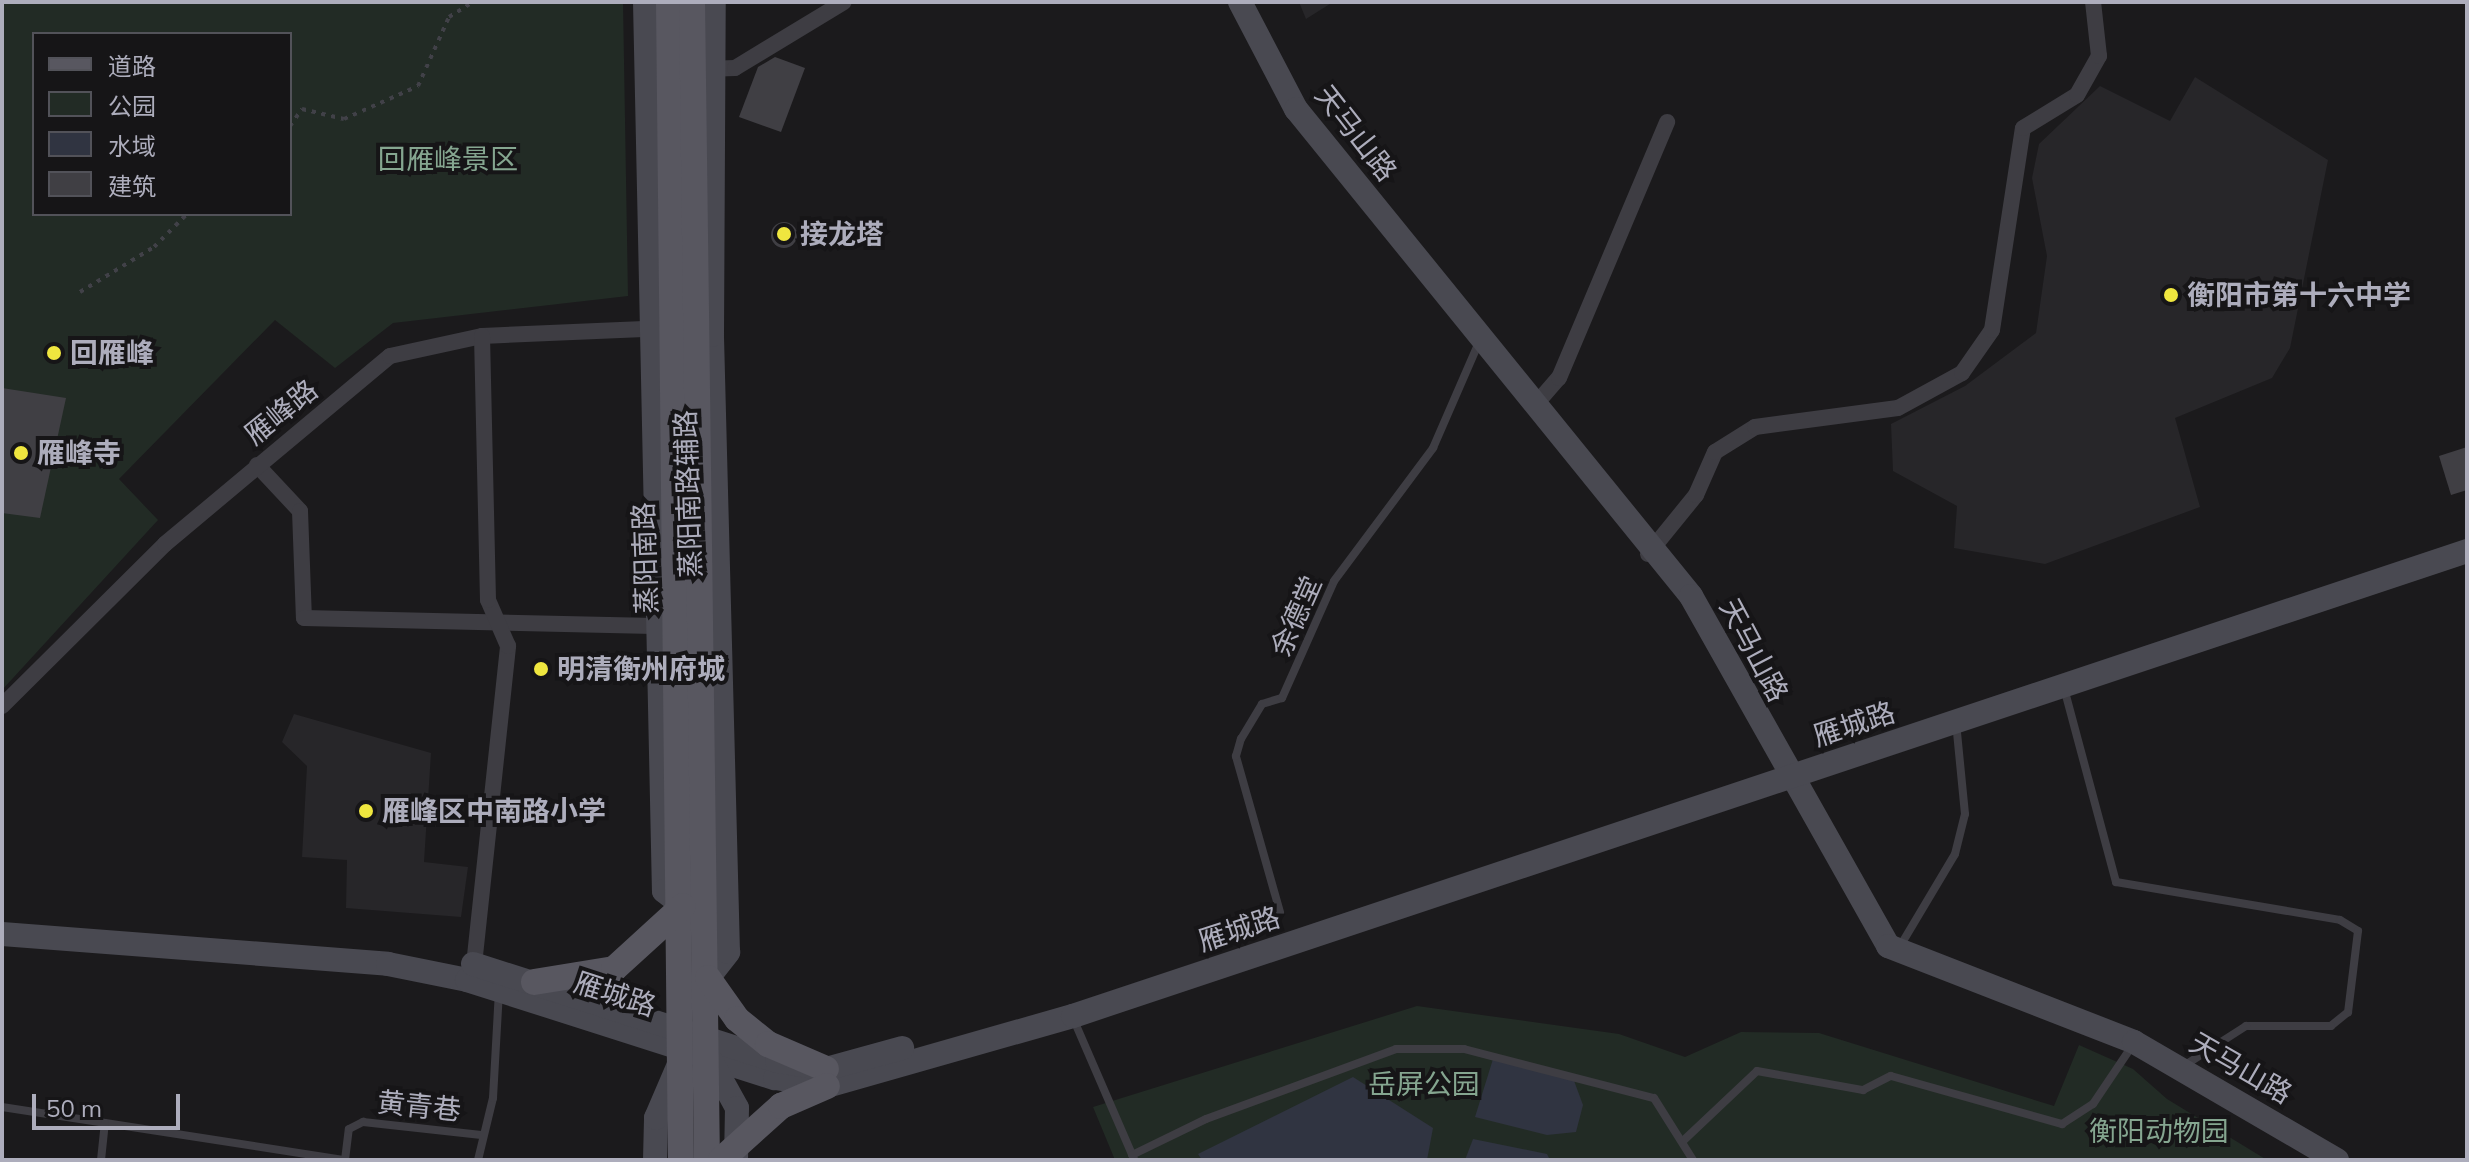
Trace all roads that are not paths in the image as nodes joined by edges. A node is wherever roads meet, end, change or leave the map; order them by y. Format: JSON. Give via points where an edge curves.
{"nodes":[{"id":1,"x":645,"y":2,"type":"edge"},
{"id":2,"x":669,"y":2,"type":"edge"},
{"id":3,"x":692,"y":2,"type":"edge"},
{"id":4,"x":714,"y":2,"type":"edge"},
{"id":5,"x":844,"y":2,"type":"edge"},
{"id":6,"x":1231,"y":2,"type":"edge"},
{"id":7,"x":1240,"y":2,"type":"edge"},
{"id":8,"x":2093,"y":2,"type":"edge"},
{"id":9,"x":703,"y":69,"type":"junction"},
{"id":10,"x":1667,"y":122,"type":"dead end"},
{"id":11,"x":660,"y":328,"type":"junction"},
{"id":12,"x":482,"y":336,"type":"junction"},
{"id":13,"x":1477,"y":347,"type":"junction"},
{"id":14,"x":1536,"y":404,"type":"junction"},
{"id":15,"x":257,"y":465,"type":"junction"},
{"id":16,"x":2467,"y":539,"type":"edge"},
{"id":17,"x":1652,"y":550,"type":"junction"},
{"id":18,"x":2467,"y":551,"type":"edge"},
{"id":19,"x":668,"y":626,"type":"junction"},
{"id":20,"x":500,"y":628,"type":"junction"},
{"id":21,"x":2064,"y":685,"type":"junction"},
{"id":22,"x":2,"y":706,"type":"edge"},
{"id":23,"x":1956,"y":721,"type":"junction"},
{"id":24,"x":1780,"y":773,"type":"junction"},
{"id":25,"x":683,"y":906,"type":"junction"},
{"id":26,"x":1280,"y":912,"type":"dead end"},
{"id":27,"x":2,"y":918,"type":"edge"},
{"id":28,"x":2,"y":934,"type":"edge"},
{"id":29,"x":1897,"y":952,"type":"junction"},
{"id":30,"x":474,"y":965,"type":"junction"},
{"id":31,"x":708,"y":978,"type":"junction"},
{"id":32,"x":534,"y":982,"type":"junction"},
{"id":33,"x":499,"y":989,"type":"junction"},
{"id":34,"x":1073,"y":1016,"type":"junction"},
{"id":35,"x":697,"y":1043,"type":"junction"},
{"id":36,"x":2128,"y":1052,"type":"junction"},
{"id":37,"x":2181,"y":1068,"type":"junction"},
{"id":38,"x":826,"y":1078,"type":"junction"},
{"id":39,"x":2,"y":1107,"type":"edge"},
{"id":40,"x":105,"y":1123,"type":"junction"},
{"id":41,"x":481,"y":1135,"type":"junction"},
{"id":42,"x":1684,"y":1140,"type":"junction"},
{"id":43,"x":731,"y":1153,"type":"edge"},
{"id":44,"x":1134,"y":1158,"type":"edge"},
{"id":45,"x":101,"y":1160,"type":"edge"},
{"id":46,"x":347,"y":1160,"type":"edge"},
{"id":47,"x":478,"y":1160,"type":"edge"},
{"id":48,"x":655,"y":1160,"type":"edge"},
{"id":49,"x":681,"y":1160,"type":"edge"},
{"id":50,"x":707,"y":1160,"type":"edge"},
{"id":51,"x":1693,"y":1160,"type":"edge"},
{"id":52,"x":2314,"y":1160,"type":"edge"},
{"id":53,"x":2337,"y":1160,"type":"edge"}],
"edges":[{"from":1,"to":11,"type":"street"},
{"from":2,"to":11,"type":"main road","name":"蒸阳南路"},
{"from":3,"to":9,"type":"main road","name":"蒸阳南路"},
{"from":4,"to":9,"type":"street"},
{"from":5,"to":9,"type":"street","via":[[735,68]]},
{"from":6,"to":13,"type":"street","name":"天马山路","via":[[1289,113]]},
{"from":7,"to":14,"type":"street","name":"天马山路","via":[[1296,109]]},
{"from":8,"to":17,"type":"street","via":[[2099,56],[2077,95],[2023,128],[1992,330],[1962,373],[1898,408],[1755,427],[1715,452],[1696,495]]},
{"from":9,"to":31,"type":"main road","name":"蒸阳南路"},
{"from":10,"to":14,"type":"street","via":[[1559,378]]},
{"from":11,"to":12,"type":"street","name":"雁峰路"},
{"from":11,"to":19,"type":"main road","name":"蒸阳南路"},
{"from":12,"to":15,"type":"street","name":"雁峰路","via":[[390,356]]},
{"from":12,"to":20,"type":"street","via":[[488,600]]},
{"from":13,"to":17,"type":"street","name":"天马山路"},
{"from":13,"to":26,"type":"lane","name":"余德堂","via":[[1433,448],[1334,581],[1282,698],[1262,704],[1241,739],[1236,756]]},
{"from":14,"to":17,"type":"street","name":"天马山路"},
{"from":15,"to":20,"type":"street","via":[[300,511],[304,618]]},
{"from":15,"to":22,"type":"street","name":"雁峰路"},
{"from":16,"to":24,"type":"street","name":"雁城路"},
{"from":17,"to":24,"type":"street","name":"天马山路"},
{"from":18,"to":21,"type":"street","name":"雁城路"},
{"from":19,"to":20,"type":"street"},
{"from":19,"to":25,"type":"main road","name":"蒸阳南路"},
{"from":20,"to":30,"type":"street","via":[[508,646]]},
{"from":21,"to":23,"type":"street","name":"雁城路"},
{"from":21,"to":37,"type":"lane","via":[[2116,882],[2340,920],[2358,931],[2348,1012],[2331,1026],[2246,1026]]},
{"from":23,"to":24,"type":"street","name":"雁城路"},
{"from":23,"to":29,"type":"lane","via":[[1965,814],[1955,854]]},
{"from":24,"to":29,"type":"street","name":"天马山路","via":[[1871,927]]},
{"from":24,"to":34,"type":"street","name":"雁城路"},
{"from":24,"to":36,"type":"street","name":"天马山路","via":[[1881,955]]},
{"from":24,"to":38,"type":"street","name":"雁城路"},
{"from":25,"to":32,"type":"main road","via":[[614,969]]},
{"from":25,"to":35,"type":"main road","name":"蒸阳南路"},
{"from":27,"to":30,"type":"street","name":"雁城路","via":[[391,949]]},
{"from":28,"to":33,"type":"street","name":"雁城路","via":[[388,964]]},
{"from":29,"to":37,"type":"street","name":"天马山路","via":[[2134,1042]]},
{"from":30,"to":32,"type":"street","name":"雁城路"},
{"from":31,"to":35,"type":"main road","name":"蒸阳南路"},
{"from":31,"to":38,"type":"main road","via":[[737,1019]]},
{"from":32,"to":35,"type":"street","name":"雁城路"},
{"from":33,"to":35,"type":"street","name":"雁城路"},
{"from":33,"to":41,"type":"lane","via":[[493,1098]]},
{"from":34,"to":38,"type":"street","name":"雁城路"},
{"from":34,"to":44,"type":"lane"},
{"from":35,"to":38,"type":"street","name":"雁城路"},
{"from":35,"to":43,"type":"street","via":[[737,1108]]},
{"from":35,"to":48,"type":"street","via":[[656,1118]]},
{"from":35,"to":49,"type":"main road","name":"蒸阳南路"},
{"from":35,"to":50,"type":"main road","name":"蒸阳南路"},
{"from":36,"to":42,"type":"lane","via":[[2093,1104],[2062,1124],[1891,1076],[1863,1090],[1757,1071]]},
{"from":36,"to":52,"type":"street","name":"天马山路"},
{"from":37,"to":53,"type":"street","name":"天马山路"},
{"from":38,"to":43,"type":"main road","via":[[781,1106]]},
{"from":39,"to":40,"type":"lane","name":"黄青巷"},
{"from":40,"to":45,"type":"lane"},
{"from":40,"to":46,"type":"lane","name":"黄青巷"},
{"from":41,"to":46,"type":"lane","name":"黄青巷","via":[[363,1122],[349,1129]]},
{"from":41,"to":47,"type":"lane"},
{"from":42,"to":44,"type":"lane","via":[[1654,1098],[1464,1049],[1396,1049],[1206,1119]]},
{"from":42,"to":51,"type":"lane"}]}
